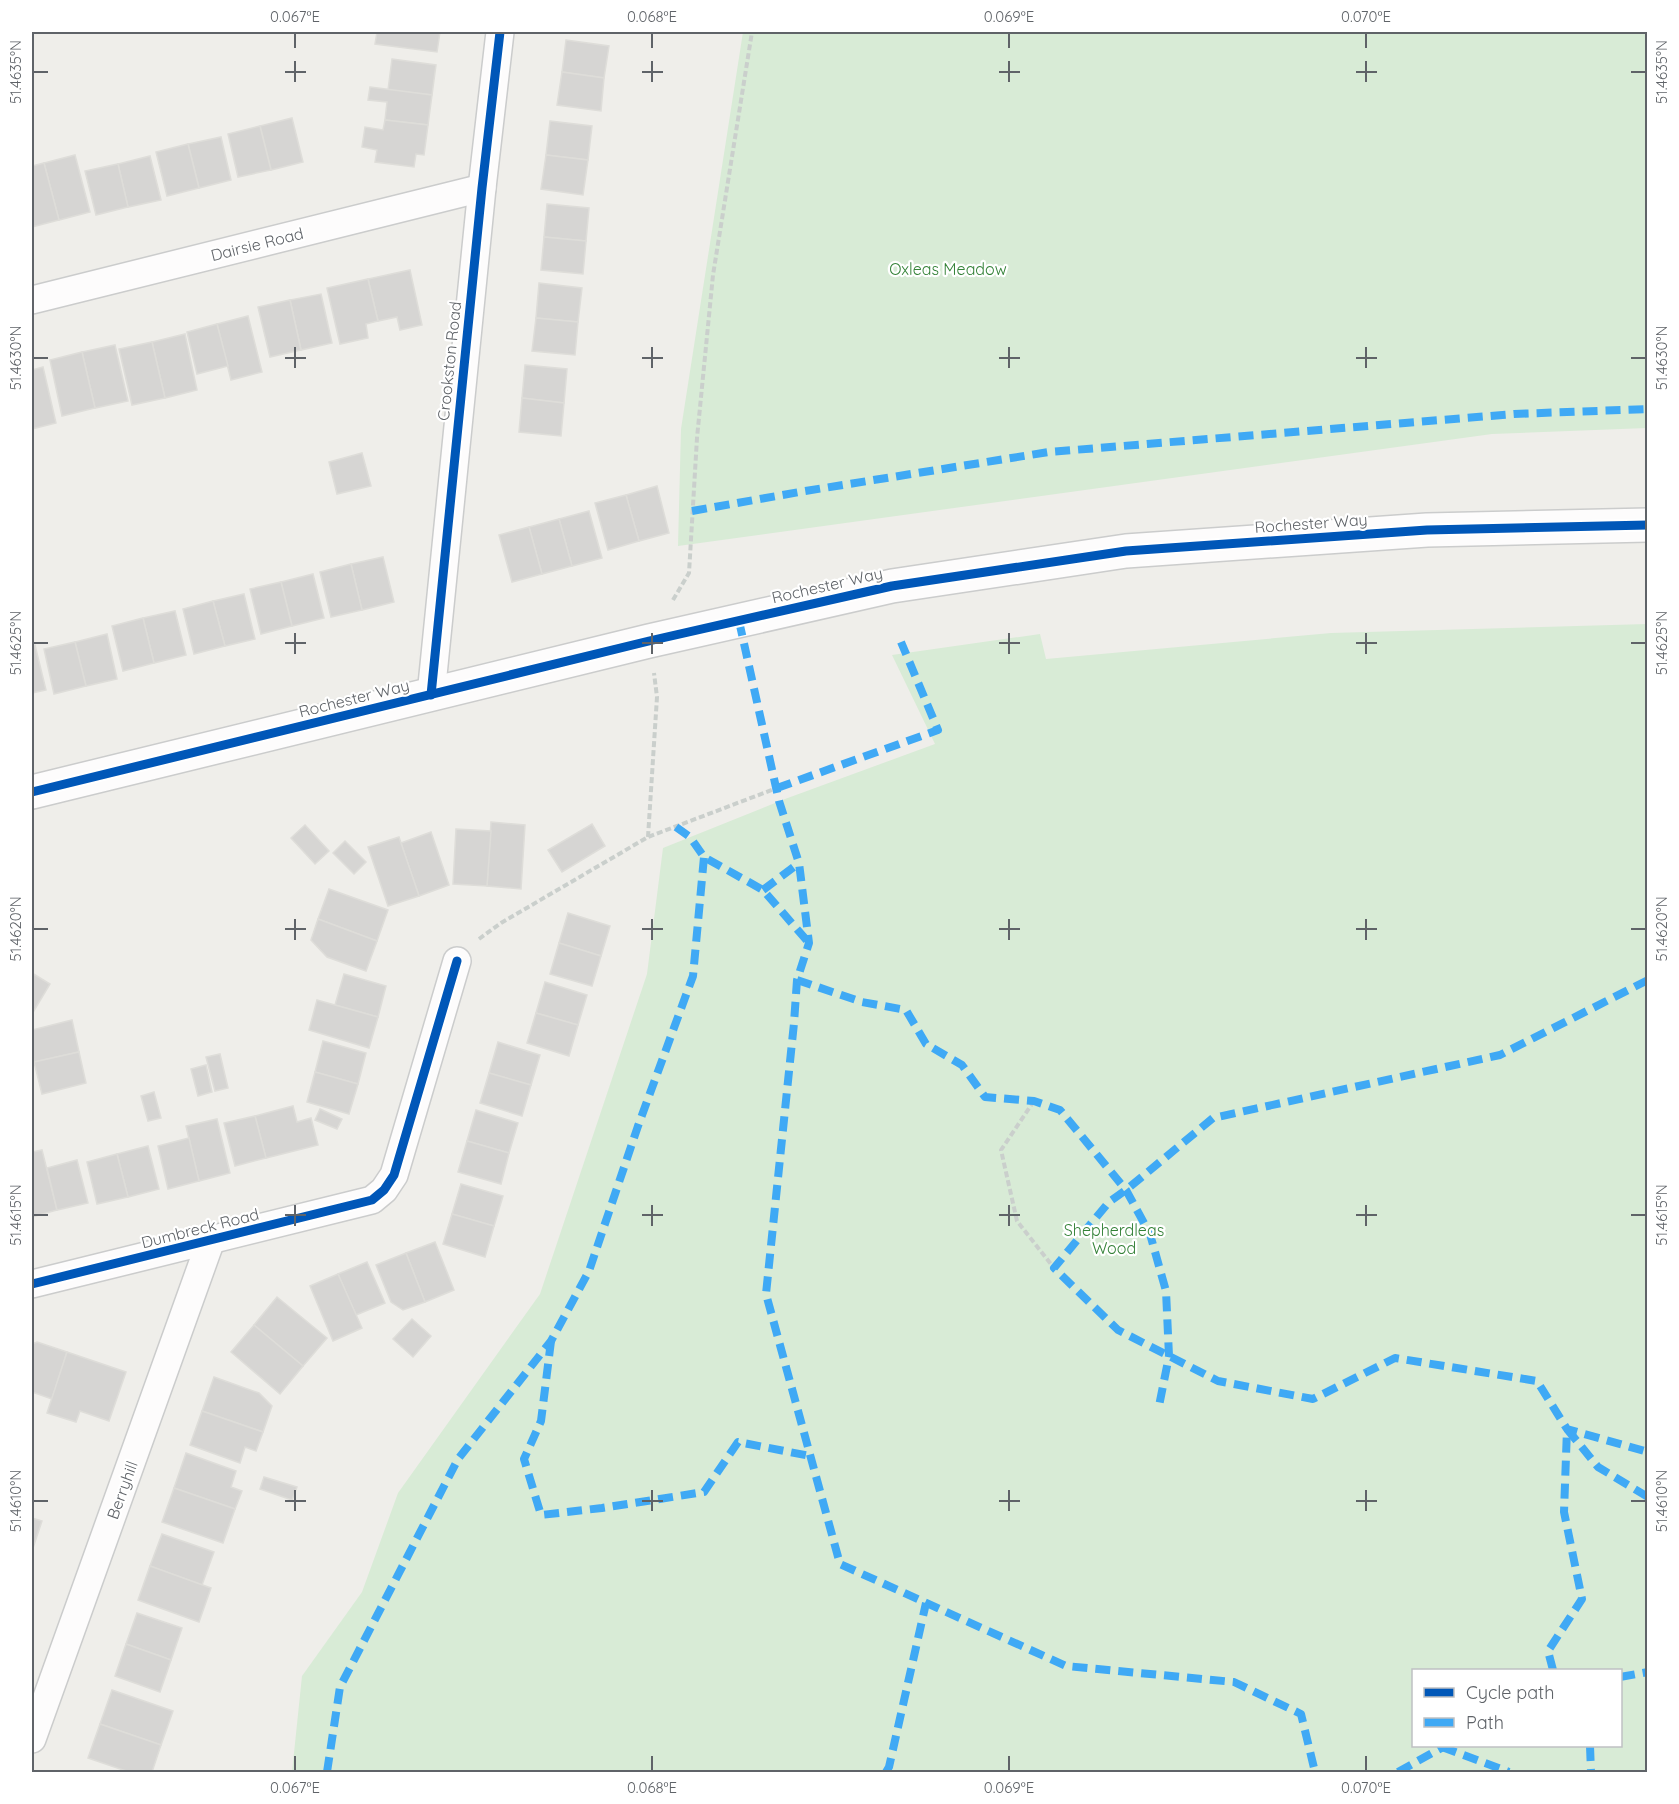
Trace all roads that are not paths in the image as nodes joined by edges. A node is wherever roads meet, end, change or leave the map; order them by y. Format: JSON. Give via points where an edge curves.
{"nodes":[{"id":1,"x":500,"y":32,"type":"edge"},
{"id":2,"x":482,"y":188,"type":"junction"},
{"id":3,"x":32,"y":300,"type":"edge"},
{"id":4,"x":1647,"y":525,"type":"edge"},
{"id":5,"x":430,"y":695,"type":"junction"},
{"id":6,"x":32,"y":792,"type":"edge"},
{"id":7,"x":457,"y":961,"type":"road end"},
{"id":8,"x":211,"y":1240,"type":"junction"},
{"id":9,"x":32,"y":1284,"type":"edge"},
{"id":10,"x":32,"y":1739,"type":"edge"}],
"edges":[{"from":1,"to":2,"type":"street","name":"Crookston Road"},
{"from":2,"to":3,"type":"street","name":"Dairsie Road"},
{"from":2,"to":5,"type":"street","name":"Crookston Road"},
{"from":4,"to":5,"type":"street","name":"Rochester Way","via":[[1427,530],[1126,551],[892,586]]},
{"from":5,"to":6,"type":"street","name":"Rochester Way"},
{"from":7,"to":8,"type":"street","name":"Dumbreck Road","via":[[394,1175],[384,1190],[372,1200]]},
{"from":8,"to":9,"type":"street","name":"Dumbreck Road"},
{"from":8,"to":10,"type":"street","name":"Berryhill"}]}
